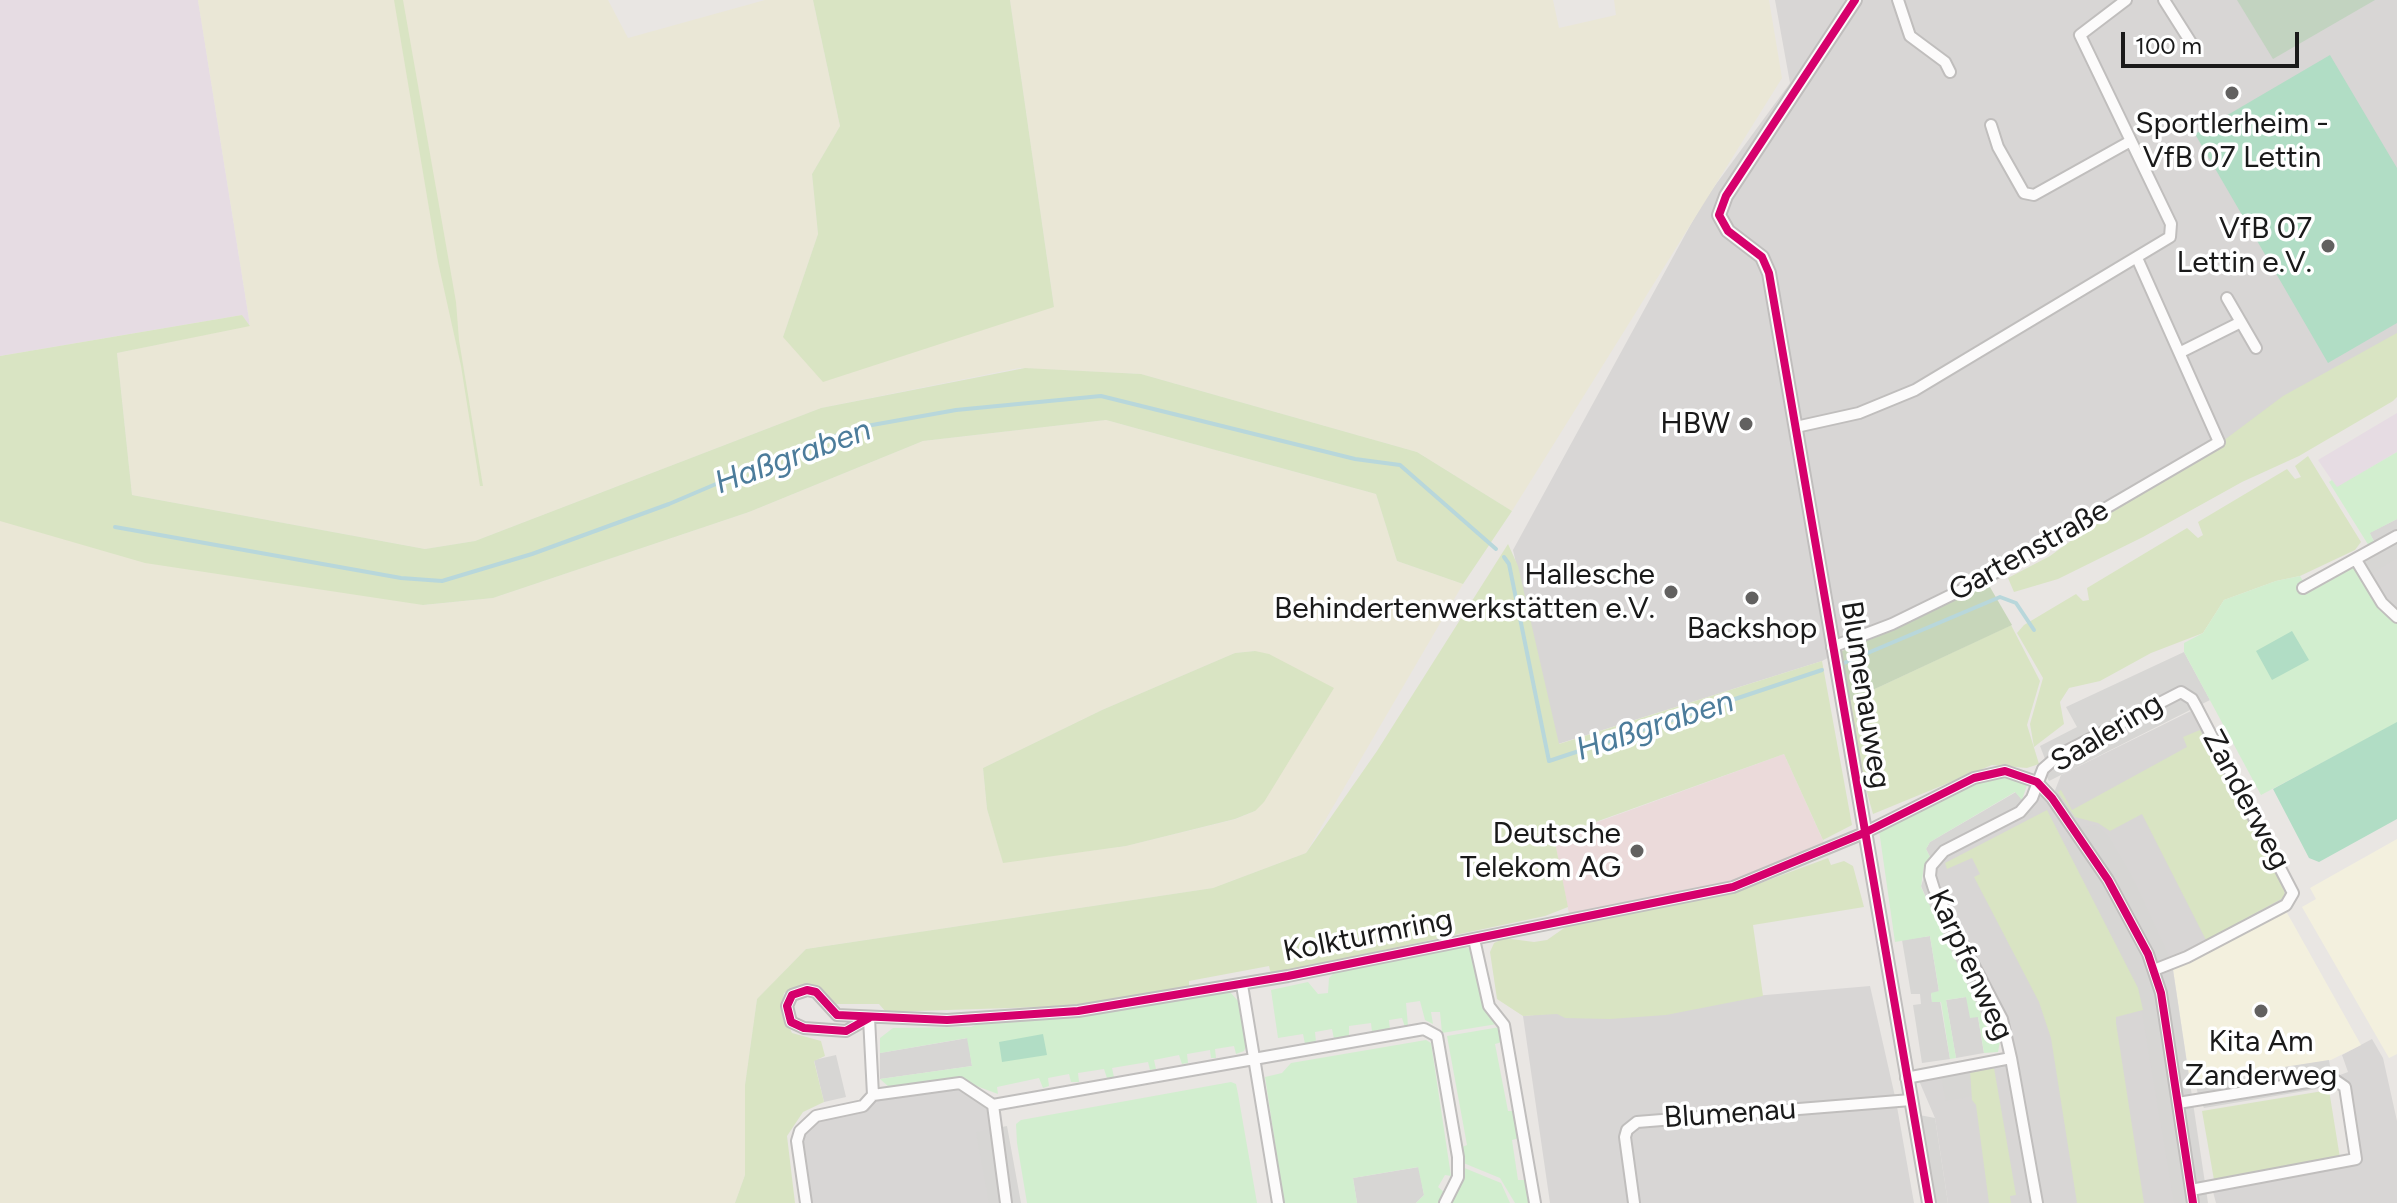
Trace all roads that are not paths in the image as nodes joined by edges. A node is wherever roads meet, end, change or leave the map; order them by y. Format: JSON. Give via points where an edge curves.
{"nodes":[{"id":1,"x":1855,"y":0,"type":"edge"},
{"id":2,"x":1898,"y":0,"type":"edge"},
{"id":3,"x":2126,"y":0,"type":"edge"},
{"id":4,"x":2164,"y":0,"type":"edge"},
{"id":5,"x":2195,"y":49,"type":"dead end"},
{"id":6,"x":1950,"y":72,"type":"dead end"},
{"id":7,"x":1991,"y":125,"type":"dead end"},
{"id":8,"x":2129,"y":142,"type":"junction"},
{"id":9,"x":2137,"y":258,"type":"junction"},
{"id":10,"x":2227,"y":298,"type":"dead end"},
{"id":11,"x":2241,"y":322,"type":"junction"},
{"id":12,"x":2256,"y":348,"type":"dead end"},
{"id":13,"x":2181,"y":352,"type":"junction"},
{"id":14,"x":1796,"y":427,"type":"junction"},
{"id":15,"x":2397,"y":536,"type":"edge"},
{"id":16,"x":2356,"y":560,"type":"junction"},
{"id":17,"x":2303,"y":588,"type":"dead end"},
{"id":18,"x":2395,"y":611,"type":"edge"},
{"id":19,"x":1832,"y":647,"type":"junction"},
{"id":20,"x":2186,"y":694,"type":"joint"},
{"id":21,"x":2037,"y":782,"type":"junction"},
{"id":22,"x":1864,"y":833,"type":"junction"},
{"id":23,"x":1930,"y":871,"type":"joint"},
{"id":24,"x":1474,"y":939,"type":"junction"},
{"id":25,"x":2154,"y":970,"type":"junction"},
{"id":26,"x":1242,"y":985,"type":"junction"},
{"id":27,"x":869,"y":1018,"type":"junction"},
{"id":28,"x":1255,"y":1058,"type":"junction"},
{"id":29,"x":2011,"y":1058,"type":"junction"},
{"id":30,"x":1906,"y":1078,"type":"junction"},
{"id":31,"x":873,"y":1095,"type":"junction"},
{"id":32,"x":1911,"y":1100,"type":"junction"},
{"id":33,"x":2178,"y":1103,"type":"junction"},
{"id":34,"x":993,"y":1105,"type":"junction"},
{"id":35,"x":2191,"y":1190,"type":"junction"},
{"id":36,"x":806,"y":1203,"type":"edge"},
{"id":37,"x":1006,"y":1203,"type":"edge"},
{"id":38,"x":1278,"y":1203,"type":"edge"},
{"id":39,"x":1445,"y":1203,"type":"edge"},
{"id":40,"x":1535,"y":1203,"type":"edge"},
{"id":41,"x":1634,"y":1203,"type":"edge"},
{"id":42,"x":1929,"y":1203,"type":"edge"},
{"id":43,"x":2037,"y":1203,"type":"edge"},
{"id":44,"x":2193,"y":1203,"type":"edge"}],
"edges":[{"from":1,"to":14,"type":"street","name":"Blumenauweg","via":[[1726,196],[1719,215],[1728,231],[1766,264]]},
{"from":2,"to":6,"type":"street","via":[[1910,36],[1945,62]]},
{"from":3,"to":8,"type":"street","via":[[2080,35]]},
{"from":4,"to":5,"type":"street"},
{"from":7,"to":8,"type":"street","via":[[2024,193],[2034,195]]},
{"from":8,"to":9,"type":"street","via":[[2171,224],[2170,237]]},
{"from":9,"to":13,"type":"street"},
{"from":9,"to":14,"type":"street","via":[[1915,390],[1859,413]]},
{"from":10,"to":11,"type":"street"},
{"from":11,"to":12,"type":"street"},
{"from":11,"to":13,"type":"street"},
{"from":13,"to":19,"type":"street","name":"Gartenstraße","via":[[2219,442],[1986,578]]},
{"from":14,"to":19,"type":"street","name":"Blumenauweg"},
{"from":15,"to":16,"type":"street"},
{"from":16,"to":17,"type":"street"},
{"from":16,"to":18,"type":"street","via":[[2382,603]]},
{"from":19,"to":22,"type":"street","name":"Blumenauweg"},
{"from":20,"to":21,"type":"street","name":"Saalering","via":[[2174,693],[2059,755]]},
{"from":20,"to":25,"type":"street","name":"Zanderweg","via":[[2293,893],[2286,905]]},
{"from":21,"to":22,"type":"street","name":"Kolkturmring","via":[[2005,771],[1982,775]]},
{"from":21,"to":23,"type":"street","name":"Saalering","via":[[2020,812],[1944,851]]},
{"from":21,"to":25,"type":"street","via":[[2108,880]]},
{"from":22,"to":24,"type":"street","name":"Kolkturmring","via":[[1733,887]]},
{"from":22,"to":30,"type":"street","name":"Blumenauweg"},
{"from":23,"to":29,"type":"street","name":"Karpfenweg","via":[[1934,889],[2002,1019]]},
{"from":24,"to":26,"type":"street","name":"Kolkturmring"},
{"from":24,"to":40,"type":"street","via":[[1489,1006],[1504,1025]]},
{"from":25,"to":33,"type":"street"},
{"from":26,"to":27,"type":"street","name":"Kolkturmring","via":[[1078,1011],[947,1020]]},
{"from":26,"to":28,"type":"street"},
{"from":27,"to":27,"type":"street","name":"Kolkturmring","via":[[837,1015],[816,992],[807,990],[792,995],[787,1006],[791,1022],[804,1028],[846,1031]]},
{"from":27,"to":31,"type":"street"},
{"from":28,"to":34,"type":"street"},
{"from":28,"to":38,"type":"street"},
{"from":28,"to":39,"type":"street","via":[[1424,1029],[1437,1036],[1458,1157],[1458,1177]]},
{"from":29,"to":30,"type":"street","name":"Karpfenweg"},
{"from":29,"to":43,"type":"street","name":"Karpfenweg"},
{"from":30,"to":32,"type":"street","name":"Blumenauweg"},
{"from":31,"to":34,"type":"street","via":[[960,1083]]},
{"from":31,"to":36,"type":"street","via":[[863,1106],[816,1116],[800,1131]]},
{"from":32,"to":41,"type":"street","name":"Blumenau","via":[[1637,1122],[1625,1137]]},
{"from":32,"to":42,"type":"street","name":"Blumenauweg"},
{"from":33,"to":35,"type":"street"},
{"from":33,"to":35,"type":"street","via":[[2332,1078],[2345,1087],[2356,1159]]},
{"from":34,"to":37,"type":"street"},
{"from":35,"to":44,"type":"street"}]}
